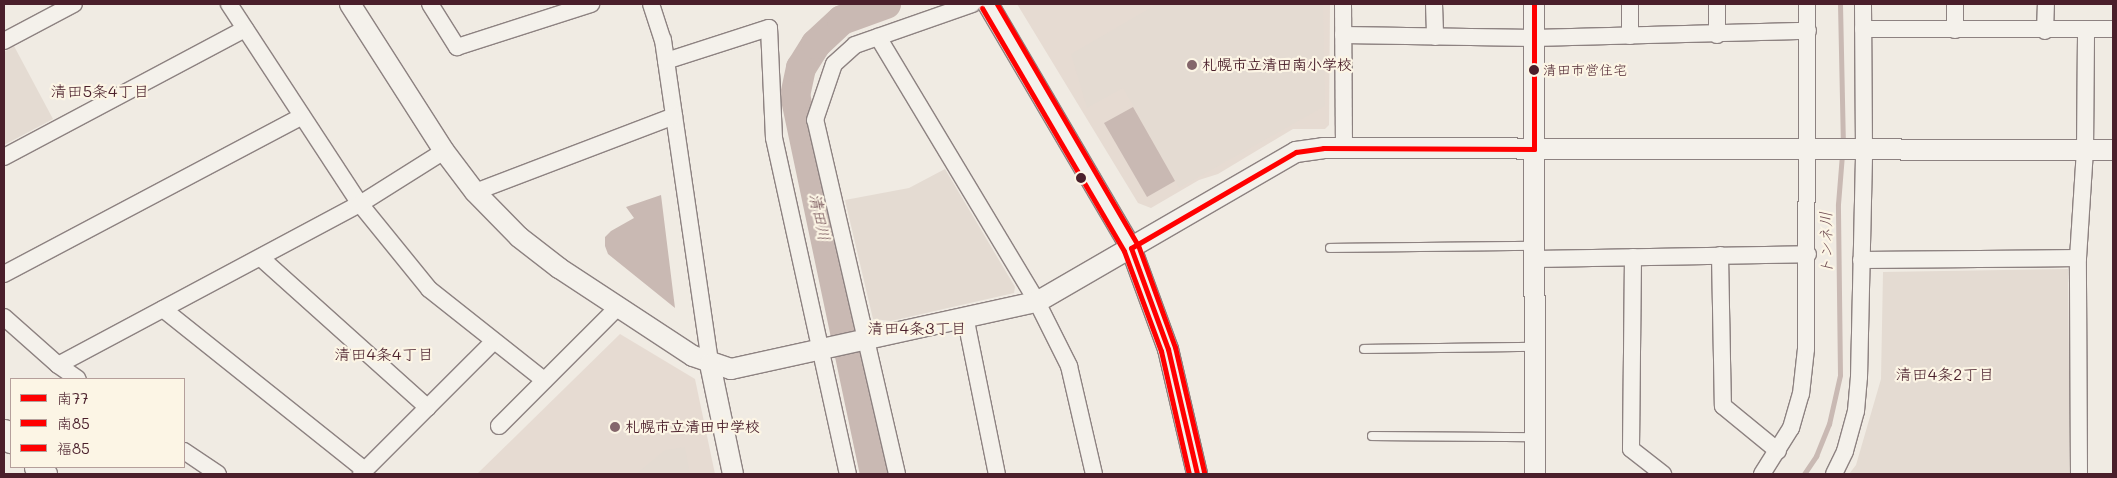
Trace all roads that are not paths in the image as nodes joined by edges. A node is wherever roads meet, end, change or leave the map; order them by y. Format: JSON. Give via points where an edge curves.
{"nodes":[{"id":1,"x":74,"y":4,"type":"edge"},
{"id":2,"x":229,"y":4,"type":"edge"},
{"id":3,"x":350,"y":4,"type":"edge"},
{"id":4,"x":430,"y":4,"type":"edge"},
{"id":5,"x":591,"y":4,"type":"edge"},
{"id":6,"x":651,"y":4,"type":"edge"},
{"id":7,"x":972,"y":4,"type":"edge"},
{"id":8,"x":988,"y":4,"type":"edge"},
{"id":9,"x":1343,"y":4,"type":"edge"},
{"id":10,"x":1434,"y":4,"type":"edge"},
{"id":11,"x":1534,"y":4,"type":"edge"},
{"id":12,"x":1630,"y":4,"type":"edge"},
{"id":13,"x":1717,"y":4,"type":"edge"},
{"id":14,"x":1807,"y":4,"type":"edge"},
{"id":15,"x":1863,"y":4,"type":"edge"},
{"id":16,"x":1955,"y":4,"type":"edge"},
{"id":17,"x":2046,"y":4,"type":"edge"},
{"id":18,"x":245,"y":29,"type":"junction"},
{"id":19,"x":1863,"y":29,"type":"junction"},
{"id":20,"x":2113,"y":29,"type":"edge"},
{"id":21,"x":1955,"y":30,"type":"junction"},
{"id":22,"x":2045,"y":30,"type":"junction"},
{"id":23,"x":2086,"y":30,"type":"junction"},
{"id":24,"x":1808,"y":31,"type":"junction"},
{"id":25,"x":1717,"y":34,"type":"junction"},
{"id":26,"x":1343,"y":35,"type":"junction"},
{"id":27,"x":1630,"y":36,"type":"junction"},
{"id":28,"x":878,"y":37,"type":"junction"},
{"id":29,"x":1435,"y":37,"type":"junction"},
{"id":30,"x":1534,"y":38,"type":"junction"},
{"id":31,"x":4,"y":41,"type":"edge"},
{"id":32,"x":666,"y":61,"type":"junction"},
{"id":33,"x":302,"y":116,"type":"junction"},
{"id":34,"x":674,"y":116,"type":"junction"},
{"id":35,"x":1344,"y":148,"type":"junction"},
{"id":36,"x":1534,"y":149,"type":"junction"},
{"id":37,"x":1856,"y":149,"type":"junction"},
{"id":38,"x":1814,"y":150,"type":"junction"},
{"id":39,"x":2085,"y":150,"type":"junction"},
{"id":40,"x":2113,"y":150,"type":"edge"},
{"id":41,"x":444,"y":151,"type":"junction"},
{"id":42,"x":4,"y":157,"type":"edge"},
{"id":43,"x":475,"y":192,"type":"junction"},
{"id":44,"x":360,"y":204,"type":"junction"},
{"id":45,"x":1131,"y":248,"type":"junction"},
{"id":46,"x":1330,"y":248,"type":"dead end"},
{"id":47,"x":1535,"y":252,"type":"junction"},
{"id":48,"x":1808,"y":254,"type":"junction"},
{"id":49,"x":1720,"y":256,"type":"junction"},
{"id":50,"x":1633,"y":257,"type":"junction"},
{"id":51,"x":261,"y":258,"type":"junction"},
{"id":52,"x":2078,"y":258,"type":"junction"},
{"id":53,"x":1861,"y":260,"type":"junction"},
{"id":54,"x":4,"y":274,"type":"edge"},
{"id":55,"x":1037,"y":302,"type":"junction"},
{"id":56,"x":618,"y":307,"type":"junction"},
{"id":57,"x":163,"y":309,"type":"junction"},
{"id":58,"x":965,"y":316,"type":"junction"},
{"id":59,"x":4,"y":317,"type":"edge"},
{"id":60,"x":861,"y":340,"type":"junction"},
{"id":61,"x":493,"y":342,"type":"junction"},
{"id":62,"x":1534,"y":347,"type":"junction"},
{"id":63,"x":824,"y":348,"type":"junction"},
{"id":64,"x":1364,"y":349,"type":"dead end"},
{"id":65,"x":710,"y":364,"type":"junction"},
{"id":66,"x":58,"y":365,"type":"junction"},
{"id":67,"x":77,"y":378,"type":"edge"},
{"id":68,"x":544,"y":380,"type":"junction"},
{"id":69,"x":428,"y":408,"type":"junction"},
{"id":70,"x":499,"y":426,"type":"dead end"},
{"id":71,"x":1372,"y":436,"type":"dead end"},
{"id":72,"x":1535,"y":437,"type":"junction"},
{"id":73,"x":1778,"y":451,"type":"junction"},
{"id":74,"x":185,"y":452,"type":"edge"},
{"id":75,"x":363,"y":472,"type":"edge"},
{"id":76,"x":218,"y":474,"type":"edge"},
{"id":77,"x":733,"y":474,"type":"edge"},
{"id":78,"x":848,"y":474,"type":"edge"},
{"id":79,"x":897,"y":474,"type":"edge"},
{"id":80,"x":997,"y":474,"type":"edge"},
{"id":81,"x":1094,"y":474,"type":"edge"},
{"id":82,"x":1197,"y":474,"type":"edge"},
{"id":83,"x":1535,"y":474,"type":"edge"},
{"id":84,"x":1663,"y":474,"type":"edge"},
{"id":85,"x":1762,"y":474,"type":"edge"},
{"id":86,"x":1834,"y":474,"type":"edge"},
{"id":87,"x":2079,"y":474,"type":"edge"}],
"edges":[{"from":1,"to":31,"type":"street"},
{"from":2,"to":18,"type":"street"},
{"from":3,"to":41,"type":"street"},
{"from":4,"to":5,"type":"street","via":[[457,47]]},
{"from":6,"to":32,"type":"street"},
{"from":7,"to":28,"type":"street"},
{"from":8,"to":45,"type":"street"},
{"from":9,"to":26,"type":"street"},
{"from":10,"to":29,"type":"street"},
{"from":11,"to":30,"type":"street"},
{"from":12,"to":27,"type":"street"},
{"from":13,"to":25,"type":"street"},
{"from":14,"to":24,"type":"street"},
{"from":15,"to":19,"type":"street"},
{"from":16,"to":21,"type":"street"},
{"from":17,"to":22,"type":"street"},
{"from":18,"to":33,"type":"street"},
{"from":18,"to":42,"type":"street"},
{"from":19,"to":21,"type":"street"},
{"from":19,"to":37,"type":"street"},
{"from":20,"to":23,"type":"street"},
{"from":21,"to":22,"type":"street"},
{"from":22,"to":23,"type":"street"},
{"from":23,"to":39,"type":"street"},
{"from":24,"to":25,"type":"street"},
{"from":24,"to":38,"type":"street"},
{"from":25,"to":27,"type":"street"},
{"from":26,"to":29,"type":"street"},
{"from":26,"to":35,"type":"street"},
{"from":27,"to":30,"type":"street"},
{"from":28,"to":55,"type":"street"},
{"from":28,"to":60,"type":"street","via":[[855,46],[834,64],[815,120]]},
{"from":29,"to":30,"type":"street"},
{"from":30,"to":36,"type":"street"},
{"from":32,"to":34,"type":"street"},
{"from":32,"to":63,"type":"street","via":[[768,28],[774,138]]},
{"from":33,"to":44,"type":"street"},
{"from":33,"to":54,"type":"street"},
{"from":34,"to":43,"type":"street"},
{"from":34,"to":65,"type":"street"},
{"from":35,"to":36,"type":"street"},
{"from":35,"to":45,"type":"street","via":[[1296,152]]},
{"from":36,"to":38,"type":"street"},
{"from":36,"to":47,"type":"street"},
{"from":37,"to":38,"type":"street"},
{"from":37,"to":39,"type":"street"},
{"from":37,"to":53,"type":"street"},
{"from":38,"to":48,"type":"street"},
{"from":39,"to":40,"type":"street"},
{"from":39,"to":52,"type":"street"},
{"from":41,"to":43,"type":"street"},
{"from":41,"to":44,"type":"street"},
{"from":43,"to":56,"type":"street","via":[[519,236],[559,268]]},
{"from":44,"to":51,"type":"street"},
{"from":44,"to":61,"type":"street","via":[[429,289]]},
{"from":45,"to":55,"type":"street"},
{"from":45,"to":82,"type":"street","via":[[1168,348]]},
{"from":46,"to":47,"type":"lane"},
{"from":47,"to":50,"type":"street"},
{"from":47,"to":62,"type":"street"},
{"from":48,"to":49,"type":"street"},
{"from":48,"to":73,"type":"street","via":[[1806,349],[1801,394],[1791,428]]},
{"from":49,"to":50,"type":"street"},
{"from":49,"to":73,"type":"street","via":[[1723,406]]},
{"from":50,"to":84,"type":"street","via":[[1631,449]]},
{"from":51,"to":57,"type":"street"},
{"from":51,"to":69,"type":"street"},
{"from":52,"to":53,"type":"street"},
{"from":52,"to":87,"type":"street"},
{"from":53,"to":86,"type":"street","via":[[1856,411],[1845,451]]},
{"from":55,"to":58,"type":"street"},
{"from":55,"to":81,"type":"street","via":[[1069,366]]},
{"from":56,"to":65,"type":"street"},
{"from":56,"to":68,"type":"street"},
{"from":57,"to":66,"type":"street"},
{"from":57,"to":75,"type":"street"},
{"from":58,"to":60,"type":"street"},
{"from":58,"to":80,"type":"street"},
{"from":59,"to":66,"type":"street"},
{"from":60,"to":63,"type":"street"},
{"from":60,"to":79,"type":"street"},
{"from":61,"to":68,"type":"street"},
{"from":61,"to":69,"type":"street"},
{"from":62,"to":64,"type":"lane"},
{"from":62,"to":72,"type":"street"},
{"from":63,"to":65,"type":"street","via":[[731,369]]},
{"from":63,"to":78,"type":"street"},
{"from":65,"to":77,"type":"street"},
{"from":66,"to":67,"type":"street"},
{"from":68,"to":70,"type":"street"},
{"from":69,"to":75,"type":"street"},
{"from":71,"to":72,"type":"lane"},
{"from":72,"to":83,"type":"street"},
{"from":73,"to":85,"type":"street"},
{"from":74,"to":76,"type":"street"}]}
